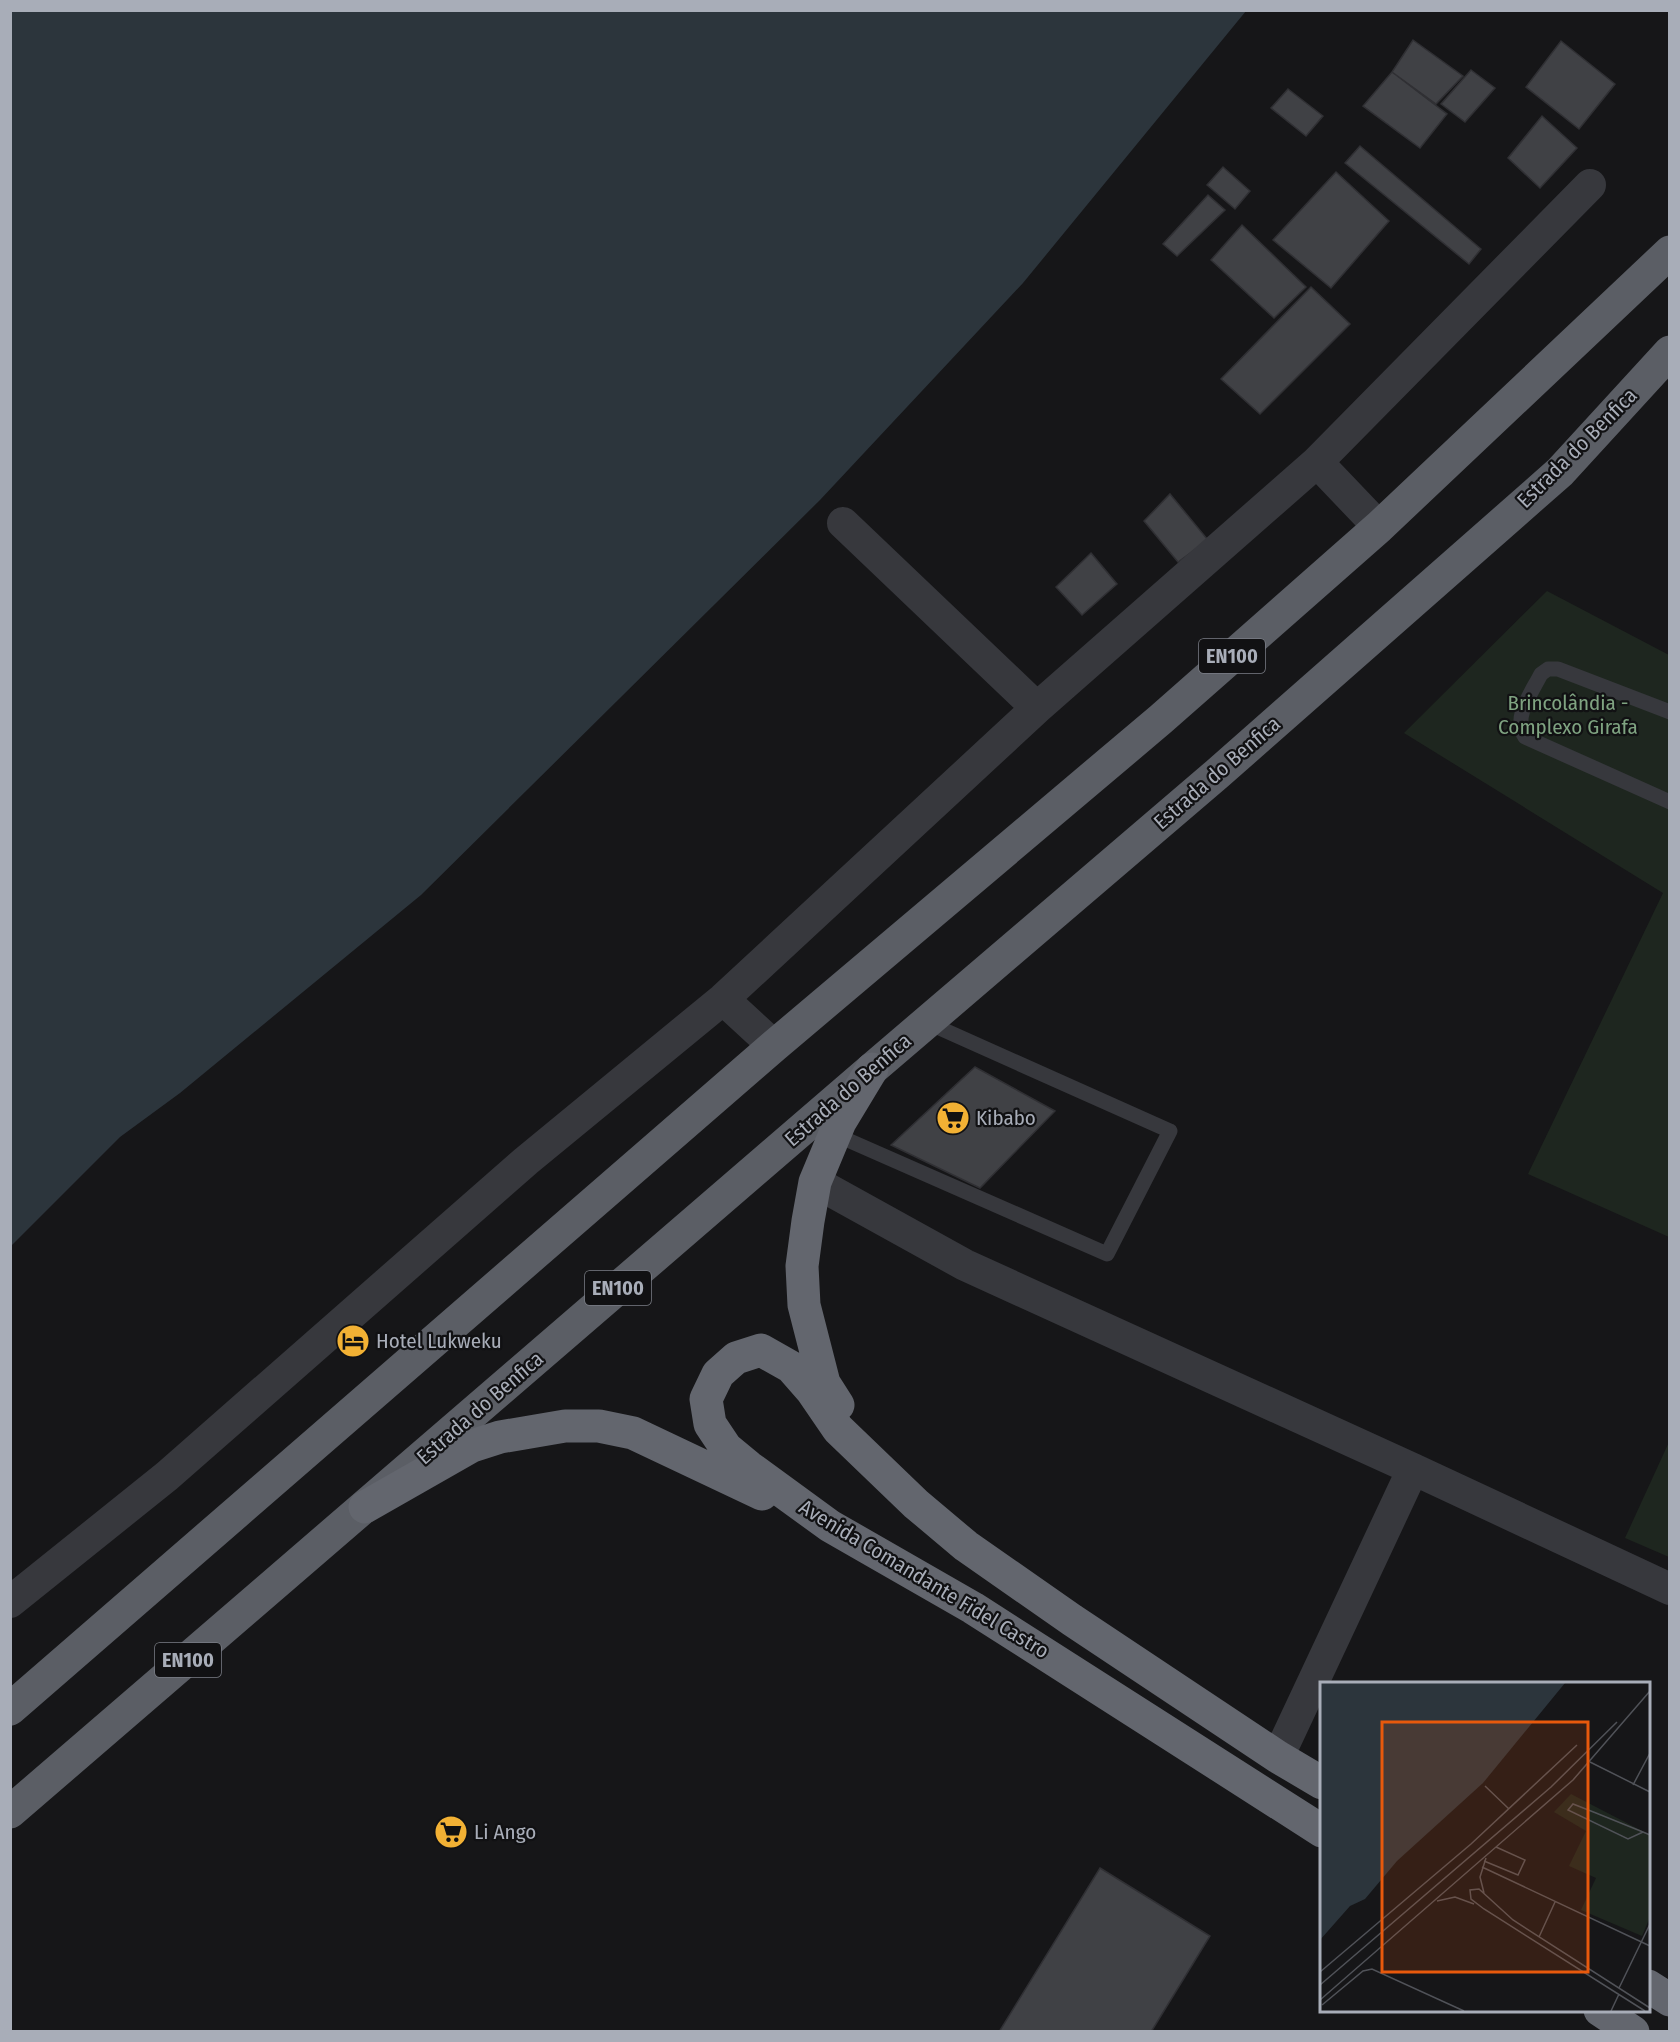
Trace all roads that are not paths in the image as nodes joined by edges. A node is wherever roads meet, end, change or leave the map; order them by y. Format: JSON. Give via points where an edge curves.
{"nodes":[{"id":1,"x":1590,"y":185,"type":"dead end"},
{"id":2,"x":1670,"y":252,"type":"edge"},
{"id":3,"x":1670,"y":352,"type":"edge"},
{"id":4,"x":1317,"y":462,"type":"junction"},
{"id":5,"x":843,"y":523,"type":"dead end"},
{"id":6,"x":1379,"y":527,"type":"junction"},
{"id":7,"x":1037,"y":708,"type":"junction"},
{"id":8,"x":1670,"y":712,"type":"edge"},
{"id":9,"x":1670,"y":802,"type":"edge"},
{"id":10,"x":723,"y":999,"type":"junction"},
{"id":11,"x":926,"y":1022,"type":"junction"},
{"id":12,"x":774,"y":1046,"type":"junction"},
{"id":13,"x":872,"y":1069,"type":"junction"},
{"id":14,"x":834,"y":1134,"type":"junction"},
{"id":15,"x":815,"y":1182,"type":"junction"},
{"id":16,"x":872,"y":1461,"type":"junction"},
{"id":17,"x":1413,"y":1469,"type":"junction"},
{"id":18,"x":365,"y":1507,"type":"junction"},
{"id":19,"x":830,"y":1526,"type":"junction"},
{"id":20,"x":1670,"y":1589,"type":"edge"},
{"id":21,"x":10,"y":1602,"type":"edge"},
{"id":22,"x":10,"y":1709,"type":"edge"},
{"id":23,"x":1278,"y":1757,"type":"junction"},
{"id":24,"x":1320,"y":1782,"type":"edge"},
{"id":25,"x":10,"y":1812,"type":"edge"},
{"id":26,"x":1320,"y":1830,"type":"edge"},
{"id":27,"x":1650,"y":1987,"type":"edge"},
{"id":28,"x":1670,"y":2000,"type":"edge"},
{"id":29,"x":1603,"y":2012,"type":"edge"},
{"id":30,"x":1633,"y":2031,"type":"edge"}],
"edges":[{"from":1,"to":4,"type":"street"},
{"from":2,"to":6,"type":"highway","number":"EN100"},
{"from":3,"to":11,"type":"highway","name":"Estrada do Benfica","number":"EN100","via":[[1560,472],[1217,774]]},
{"from":4,"to":6,"type":"street"},
{"from":4,"to":7,"type":"street"},
{"from":5,"to":7,"type":"street"},
{"from":6,"to":12,"type":"highway","number":"EN100","via":[[1161,719]]},
{"from":7,"to":10,"type":"street"},
{"from":8,"to":9,"type":"lane","via":[[1558,669],[1548,669],[1541,674],[1519,720],[1525,737]]},
{"from":10,"to":12,"type":"street"},
{"from":10,"to":21,"type":"street","via":[[526,1161],[167,1476]]},
{"from":11,"to":13,"type":"highway","name":"Estrada do Benfica","number":"EN100"},
{"from":11,"to":14,"type":"lane","via":[[1170,1131],[1107,1254]]},
{"from":12,"to":22,"type":"highway","number":"EN100"},
{"from":13,"to":14,"type":"highway"},
{"from":13,"to":18,"type":"highway","name":"Estrada do Benfica","number":"EN100"},
{"from":14,"to":15,"type":"highway"},
{"from":15,"to":16,"type":"highway","via":[[802,1266],[804,1305],[824,1383]]},
{"from":15,"to":17,"type":"street","via":[[965,1265]]},
{"from":16,"to":19,"type":"highway","name":"Avenida Comandante Fidel Castro","via":[[838,1429],[791,1367],[761,1350],[736,1358],[718,1374],[706,1399],[710,1424],[726,1448]]},
{"from":16,"to":23,"type":"highway","name":"Avenida Comandante Fidel Castro","via":[[966,1545]]},
{"from":17,"to":20,"type":"street"},
{"from":17,"to":23,"type":"street"},
{"from":18,"to":19,"type":"highway","via":[[472,1446],[534,1430],[599,1426],[633,1433]]},
{"from":18,"to":25,"type":"highway","name":"Estrada do Benfica","number":"EN100"},
{"from":19,"to":26,"type":"highway","name":"Avenida Comandante Fidel Castro","via":[[973,1608]]},
{"from":23,"to":24,"type":"highway","name":"Avenida Comandante Fidel Castro"},
{"from":27,"to":28,"type":"highway"},
{"from":29,"to":30,"type":"highway"}]}
